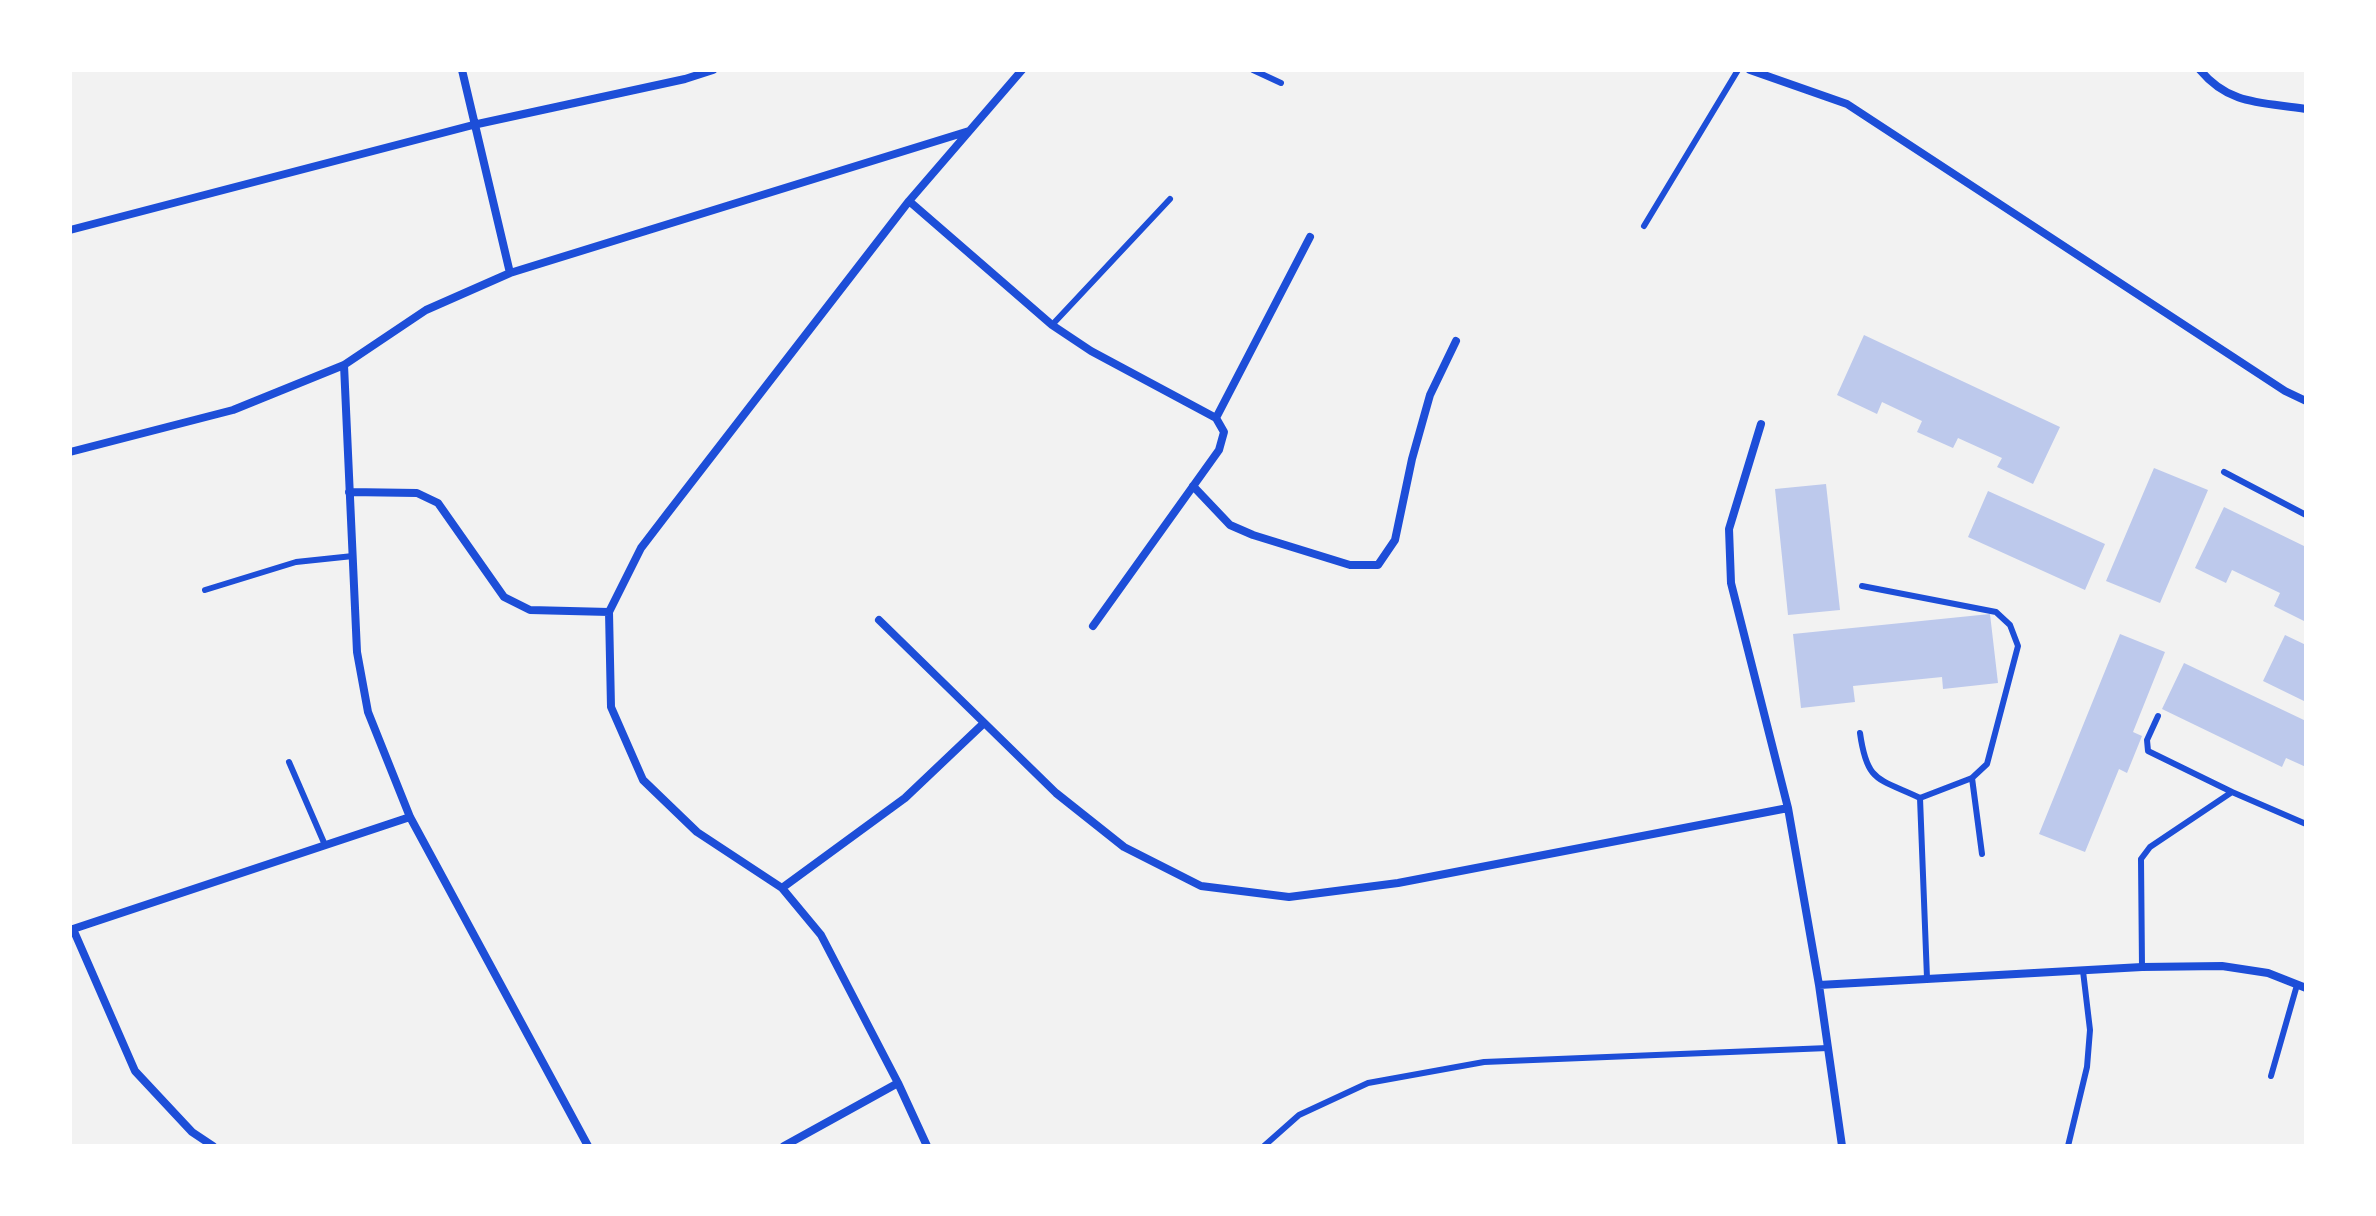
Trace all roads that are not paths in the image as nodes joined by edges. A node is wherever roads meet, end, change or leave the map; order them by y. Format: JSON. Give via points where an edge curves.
{"nodes":[{"id":1,"x":462,"y":70,"type":"edge"},
{"id":2,"x":713,"y":70,"type":"edge"},
{"id":3,"x":1022,"y":70,"type":"edge"},
{"id":4,"x":1253,"y":70,"type":"edge"},
{"id":5,"x":1738,"y":70,"type":"edge"},
{"id":6,"x":1750,"y":70,"type":"edge"},
{"id":7,"x":2200,"y":70,"type":"edge"},
{"id":8,"x":1281,"y":83,"type":"dead end"},
{"id":9,"x":2306,"y":109,"type":"edge"},
{"id":10,"x":473,"y":125,"type":"junction"},
{"id":11,"x":969,"y":131,"type":"junction"},
{"id":12,"x":1170,"y":199,"type":"dead end"},
{"id":13,"x":909,"y":201,"type":"junction"},
{"id":14,"x":1644,"y":226,"type":"dead end"},
{"id":15,"x":70,"y":230,"type":"edge"},
{"id":16,"x":1310,"y":237,"type":"dead end"},
{"id":17,"x":510,"y":273,"type":"junction"},
{"id":18,"x":1052,"y":325,"type":"junction"},
{"id":19,"x":1456,"y":341,"type":"dead end"},
{"id":20,"x":344,"y":365,"type":"junction"},
{"id":21,"x":2306,"y":401,"type":"edge"},
{"id":22,"x":1216,"y":418,"type":"junction"},
{"id":23,"x":1761,"y":424,"type":"dead end"},
{"id":24,"x":70,"y":452,"type":"edge"},
{"id":25,"x":2224,"y":472,"type":"dead end"},
{"id":26,"x":1193,"y":486,"type":"junction"},
{"id":27,"x":349,"y":492,"type":"junction"},
{"id":28,"x":2306,"y":515,"type":"edge"},
{"id":29,"x":353,"y":556,"type":"junction"},
{"id":30,"x":1862,"y":586,"type":"dead end"},
{"id":31,"x":205,"y":590,"type":"dead end"},
{"id":32,"x":609,"y":612,"type":"junction"},
{"id":33,"x":879,"y":620,"type":"dead end"},
{"id":34,"x":1093,"y":626,"type":"dead end"},
{"id":35,"x":2158,"y":716,"type":"dead end"},
{"id":36,"x":984,"y":723,"type":"junction"},
{"id":37,"x":1860,"y":733,"type":"dead end"},
{"id":38,"x":289,"y":762,"type":"dead end"},
{"id":39,"x":1972,"y":778,"type":"junction"},
{"id":40,"x":2232,"y":792,"type":"junction"},
{"id":41,"x":1920,"y":798,"type":"junction"},
{"id":42,"x":1788,"y":808,"type":"junction"},
{"id":43,"x":410,"y":817,"type":"junction"},
{"id":44,"x":2306,"y":824,"type":"edge"},
{"id":45,"x":325,"y":845,"type":"junction"},
{"id":46,"x":1982,"y":854,"type":"dead end"},
{"id":47,"x":782,"y":888,"type":"junction"},
{"id":48,"x":71,"y":930,"type":"edge"},
{"id":49,"x":2142,"y":967,"type":"junction"},
{"id":50,"x":2083,"y":971,"type":"junction"},
{"id":51,"x":1927,"y":978,"type":"junction"},
{"id":52,"x":1819,"y":985,"type":"junction"},
{"id":53,"x":2301,"y":987,"type":"edge"},
{"id":54,"x":1828,"y":1048,"type":"junction"},
{"id":55,"x":2271,"y":1076,"type":"dead end"},
{"id":56,"x":898,"y":1083,"type":"junction"},
{"id":57,"x":213,"y":1146,"type":"edge"},
{"id":58,"x":588,"y":1146,"type":"edge"},
{"id":59,"x":784,"y":1146,"type":"edge"},
{"id":60,"x":927,"y":1146,"type":"edge"},
{"id":61,"x":1264,"y":1146,"type":"edge"},
{"id":62,"x":1842,"y":1146,"type":"edge"},
{"id":63,"x":2068,"y":1146,"type":"edge"}],
"edges":[{"from":1,"to":10,"type":"street"},
{"from":2,"to":10,"type":"street"},
{"from":3,"to":11,"type":"street"},
{"from":4,"to":8,"type":"lane"},
{"from":5,"to":14,"type":"lane"},
{"from":6,"to":21,"type":"street","via":[[1847,104]]},
{"from":7,"to":9,"type":"street","via":[[2232,98]]},
{"from":10,"to":15,"type":"street"},
{"from":10,"to":17,"type":"street"},
{"from":11,"to":13,"type":"street"},
{"from":11,"to":17,"type":"street"},
{"from":12,"to":18,"type":"lane"},
{"from":13,"to":18,"type":"street"},
{"from":13,"to":32,"type":"street","via":[[641,548]]},
{"from":16,"to":22,"type":"street"},
{"from":17,"to":20,"type":"street","via":[[426,310]]},
{"from":18,"to":22,"type":"street"},
{"from":19,"to":26,"type":"street","via":[[1430,395],[1395,540],[1378,565],[1350,565],[1253,535],[1230,525]]},
{"from":20,"to":24,"type":"street","via":[[233,410]]},
{"from":20,"to":27,"type":"street"},
{"from":22,"to":26,"type":"street","via":[[1224,432],[1219,450]]},
{"from":23,"to":42,"type":"street","via":[[1729,529],[1731,583]]},
{"from":25,"to":28,"type":"lane"},
{"from":26,"to":34,"type":"street"},
{"from":27,"to":29,"type":"street"},
{"from":27,"to":32,"type":"street","via":[[417,493],[438,503],[504,597],[530,610]]},
{"from":29,"to":31,"type":"lane","via":[[296,562]]},
{"from":29,"to":43,"type":"street","via":[[357,652],[368,712]]},
{"from":30,"to":39,"type":"lane","via":[[1996,612],[2010,625],[2018,646],[1987,764]]},
{"from":32,"to":47,"type":"street","via":[[611,707],[643,780],[697,832]]},
{"from":33,"to":36,"type":"street"},
{"from":35,"to":40,"type":"lane","via":[[2148,751]]},
{"from":36,"to":42,"type":"street","via":[[1056,793],[1124,847],[1201,886],[1289,897],[1398,883]]},
{"from":36,"to":47,"type":"street","via":[[905,798]]},
{"from":37,"to":41,"type":"lane","via":[[1864,762],[1874,776]]},
{"from":38,"to":45,"type":"lane"},
{"from":39,"to":41,"type":"lane"},
{"from":39,"to":46,"type":"lane"},
{"from":40,"to":44,"type":"lane"},
{"from":40,"to":49,"type":"lane","via":[[2150,847],[2141,859]]},
{"from":41,"to":51,"type":"lane"},
{"from":42,"to":52,"type":"street"},
{"from":43,"to":45,"type":"street"},
{"from":43,"to":58,"type":"street"},
{"from":45,"to":48,"type":"street"},
{"from":47,"to":56,"type":"street","via":[[821,935]]},
{"from":48,"to":57,"type":"street","via":[[135,1071],[192,1132]]},
{"from":49,"to":50,"type":"street"},
{"from":49,"to":53,"type":"street","via":[[2222,966],[2268,973]]},
{"from":50,"to":51,"type":"street"},
{"from":50,"to":63,"type":"lane","via":[[2090,1030],[2087,1067]]},
{"from":51,"to":52,"type":"street"},
{"from":52,"to":54,"type":"street"},
{"from":53,"to":55,"type":"lane"},
{"from":54,"to":61,"type":"lane","via":[[1484,1062],[1368,1083],[1299,1115]]},
{"from":54,"to":62,"type":"street"},
{"from":56,"to":59,"type":"street"},
{"from":56,"to":60,"type":"street"}]}
